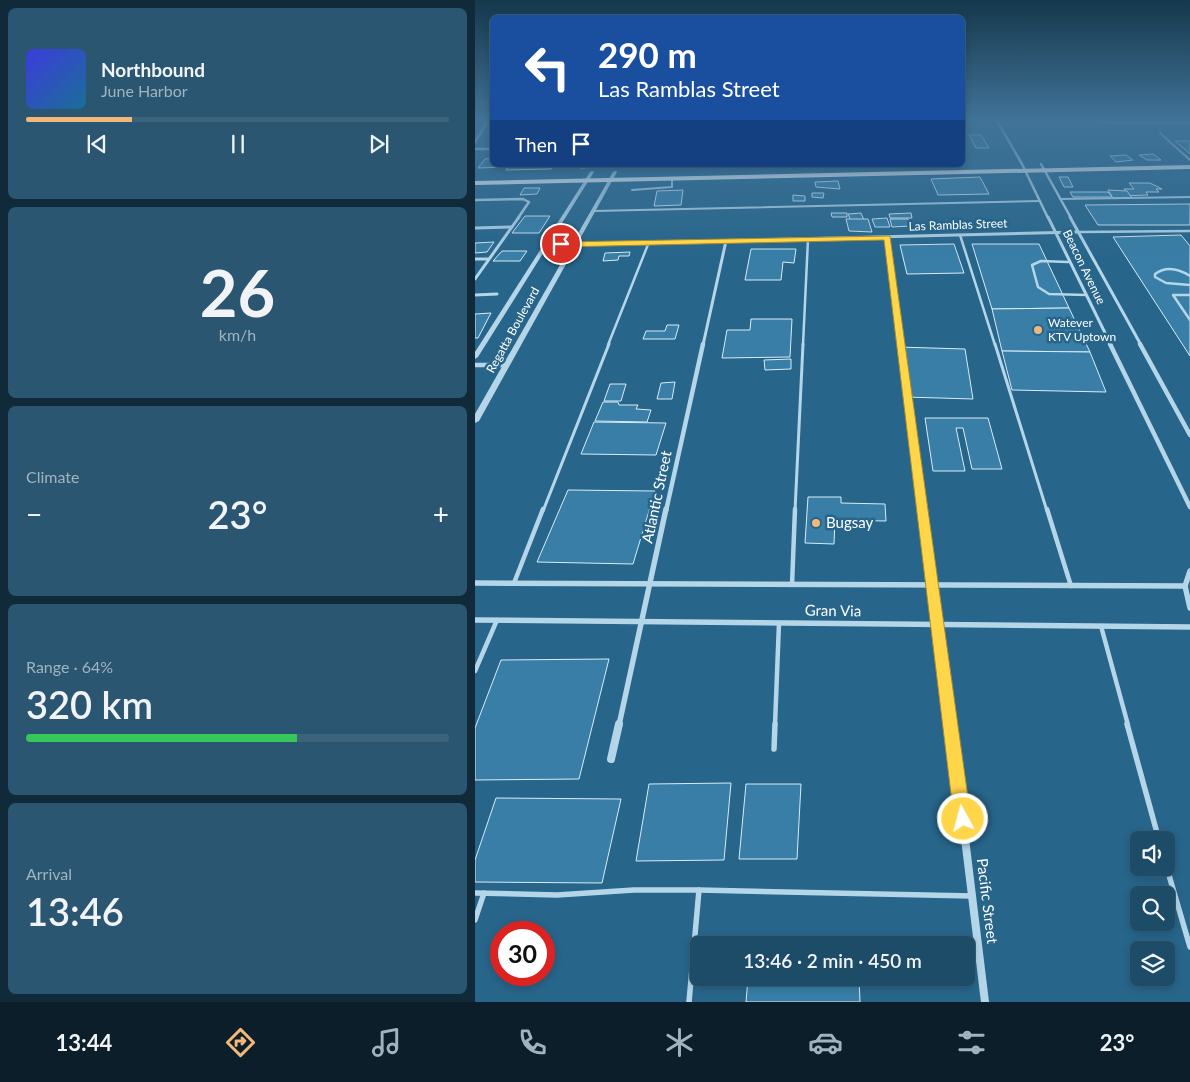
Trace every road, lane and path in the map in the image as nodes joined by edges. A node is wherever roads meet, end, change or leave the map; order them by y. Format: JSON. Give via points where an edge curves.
{"nodes":[{"id":1,"x":1069,"y":166,"type":"edge"},
{"id":2,"x":1023,"y":167,"type":"junction"},
{"id":3,"x":1043,"y":167,"type":"junction"},
{"id":4,"x":1190,"y":167,"type":"edge"},
{"id":5,"x":583,"y":172,"type":"dead end"},
{"id":6,"x":592,"y":172,"type":"junction"},
{"id":7,"x":615,"y":172,"type":"junction"},
{"id":8,"x":672,"y":179,"type":"junction"},
{"id":9,"x":587,"y":181,"type":"junction"},
{"id":10,"x":610,"y":181,"type":"junction"},
{"id":11,"x":475,"y":183,"type":"edge"},
{"id":12,"x":632,"y":190,"type":"dead end"},
{"id":13,"x":1190,"y":198,"type":"edge"},
{"id":14,"x":1060,"y":199,"type":"junction"},
{"id":15,"x":475,"y":200,"type":"edge"},
{"id":16,"x":1040,"y":201,"type":"junction"},
{"id":17,"x":593,"y":211,"type":"junction"},
{"id":18,"x":512,"y":227,"type":"junction"},
{"id":19,"x":475,"y":228,"type":"edge"},
{"id":20,"x":1190,"y":231,"type":"edge"},
{"id":21,"x":1078,"y":232,"type":"junction"},
{"id":22,"x":1055,"y":233,"type":"junction"},
{"id":23,"x":960,"y":235,"type":"junction"},
{"id":24,"x":887,"y":238,"type":"junction"},
{"id":25,"x":808,"y":239,"type":"junction"},
{"id":26,"x":726,"y":240,"type":"junction"},
{"id":27,"x":649,"y":242,"type":"junction"},
{"id":28,"x":574,"y":244,"type":"junction"},
{"id":29,"x":548,"y":245,"type":"junction"},
{"id":30,"x":475,"y":259,"type":"edge"},
{"id":31,"x":488,"y":259,"type":"junction"},
{"id":32,"x":1068,"y":262,"type":"junction"},
{"id":33,"x":1190,"y":276,"type":"edge"},
{"id":34,"x":475,"y":279,"type":"edge"},
{"id":35,"x":1190,"y":285,"type":"edge"},
{"id":36,"x":497,"y":294,"type":"dead end"},
{"id":37,"x":475,"y":295,"type":"edge"},
{"id":38,"x":1086,"y":295,"type":"junction"},
{"id":39,"x":1190,"y":295,"type":"edge"},
{"id":40,"x":1190,"y":320,"type":"edge"},
{"id":41,"x":475,"y":357,"type":"edge"},
{"id":42,"x":475,"y":365,"type":"edge"},
{"id":43,"x":505,"y":365,"type":"junction"},
{"id":44,"x":475,"y":421,"type":"edge"},
{"id":45,"x":1190,"y":435,"type":"edge"},
{"id":46,"x":1190,"y":507,"type":"edge"},
{"id":47,"x":1190,"y":571,"type":"edge"},
{"id":48,"x":475,"y":583,"type":"edge"},
{"id":49,"x":514,"y":583,"type":"junction"},
{"id":50,"x":651,"y":584,"type":"junction"},
{"id":51,"x":792,"y":585,"type":"junction"},
{"id":52,"x":933,"y":585,"type":"junction"},
{"id":53,"x":1071,"y":586,"type":"junction"},
{"id":54,"x":1185,"y":586,"type":"junction"},
{"id":55,"x":1190,"y":608,"type":"edge"},
{"id":56,"x":475,"y":620,"type":"edge"},
{"id":57,"x":497,"y":620,"type":"junction"},
{"id":58,"x":642,"y":622,"type":"junction"},
{"id":59,"x":779,"y":623,"type":"junction"},
{"id":60,"x":939,"y":624,"type":"junction"},
{"id":61,"x":1101,"y":626,"type":"junction"},
{"id":62,"x":1190,"y":627,"type":"edge"},
{"id":63,"x":475,"y":671,"type":"edge"},
{"id":64,"x":774,"y":749,"type":"dead end"},
{"id":65,"x":611,"y":760,"type":"dead end"},
{"id":66,"x":1157,"y":831,"type":"edge"},
{"id":67,"x":1169,"y":876,"type":"edge"},
{"id":68,"x":699,"y":890,"type":"junction"},
{"id":69,"x":475,"y":892,"type":"edge"},
{"id":70,"x":484,"y":893,"type":"junction"},
{"id":71,"x":972,"y":896,"type":"junction"},
{"id":72,"x":475,"y":920,"type":"edge"},
{"id":73,"x":1190,"y":947,"type":"edge"},
{"id":74,"x":689,"y":1002,"type":"edge"},
{"id":75,"x":985,"y":1002,"type":"edge"}],
"edges":[{"from":1,"to":3,"type":"main road"},
{"from":2,"to":3,"type":"main road"},
{"from":2,"to":7,"type":"main road"},
{"from":2,"to":8,"type":"main road"},
{"from":2,"to":16,"type":"street","name":"Beacon Avenue"},
{"from":3,"to":4,"type":"main road"},
{"from":3,"to":14,"type":"street","name":"Beacon Avenue"},
{"from":5,"to":6,"type":"main road"},
{"from":6,"to":7,"type":"main road"},
{"from":6,"to":9,"type":"street","name":"Regatta Boulevard"},
{"from":7,"to":10,"type":"street","name":"Regatta Boulevard"},
{"from":8,"to":10,"type":"main road"},
{"from":8,"to":12,"type":"lane","via":[[672,187],[669,188]]},
{"from":9,"to":10,"type":"main road"},
{"from":9,"to":11,"type":"main road"},
{"from":9,"to":29,"type":"street","name":"Regatta Boulevard"},
{"from":10,"to":17,"type":"street","name":"Regatta Boulevard"},
{"from":13,"to":14,"type":"lane"},
{"from":14,"to":21,"type":"street","name":"Beacon Avenue"},
{"from":15,"to":18,"type":"street","via":[[529,202]]},
{"from":16,"to":17,"type":"lane"},
{"from":16,"to":22,"type":"street","name":"Beacon Avenue"},
{"from":17,"to":28,"type":"street","name":"Regatta Boulevard"},
{"from":18,"to":19,"type":"street"},
{"from":18,"to":31,"type":"street"},
{"from":20,"to":21,"type":"lane","name":"Las Ramblas Street"},
{"from":21,"to":22,"type":"street","name":"Las Ramblas Street"},
{"from":21,"to":45,"type":"street","name":"Beacon Avenue"},
{"from":22,"to":23,"type":"street","name":"Las Ramblas Street"},
{"from":22,"to":32,"type":"street","name":"Beacon Avenue"},
{"from":23,"to":24,"type":"street","name":"Las Ramblas Street"},
{"from":23,"to":53,"type":"lane"},
{"from":24,"to":25,"type":"street","name":"Las Ramblas Street"},
{"from":24,"to":52,"type":"street","name":"Pacific Street"},
{"from":25,"to":26,"type":"street","name":"Las Ramblas Street"},
{"from":25,"to":51,"type":"lane"},
{"from":26,"to":27,"type":"street","name":"Las Ramblas Street"},
{"from":26,"to":50,"type":"street","name":"Atlantic Street"},
{"from":27,"to":28,"type":"street","name":"Las Ramblas Street"},
{"from":27,"to":49,"type":"lane"},
{"from":28,"to":29,"type":"street","name":"Las Ramblas Street"},
{"from":28,"to":43,"type":"street","name":"Regatta Boulevard"},
{"from":29,"to":41,"type":"street","name":"Regatta Boulevard"},
{"from":30,"to":31,"type":"street"},
{"from":31,"to":34,"type":"street"},
{"from":32,"to":38,"type":"street","name":"Beacon Avenue"},
{"from":32,"to":38,"type":"lane","via":[[1041,261],[1032,265],[1038,287],[1049,294]]},
{"from":33,"to":35,"type":"lane","via":[[1175,269],[1155,274],[1155,278],[1166,284]]},
{"from":36,"to":37,"type":"street"},
{"from":38,"to":46,"type":"street","name":"Beacon Avenue"},
{"from":39,"to":40,"type":"lane","via":[[1173,296]]},
{"from":42,"to":43,"type":"street"},
{"from":43,"to":44,"type":"street","name":"Regatta Boulevard"},
{"from":47,"to":54,"type":"street"},
{"from":48,"to":49,"type":"street","name":"Gran Via"},
{"from":49,"to":50,"type":"street","name":"Gran Via"},
{"from":50,"to":51,"type":"street","name":"Gran Via"},
{"from":50,"to":58,"type":"street","name":"Atlantic Street"},
{"from":51,"to":52,"type":"street","name":"Gran Via"},
{"from":52,"to":53,"type":"street","name":"Gran Via"},
{"from":52,"to":60,"type":"street","name":"Pacific Street"},
{"from":53,"to":54,"type":"street","name":"Gran Via"},
{"from":54,"to":55,"type":"street"},
{"from":56,"to":57,"type":"street","name":"Gran Via"},
{"from":57,"to":58,"type":"street","name":"Gran Via"},
{"from":57,"to":63,"type":"lane"},
{"from":58,"to":59,"type":"street","name":"Gran Via"},
{"from":58,"to":65,"type":"street","name":"Atlantic Street"},
{"from":59,"to":60,"type":"street","name":"Gran Via"},
{"from":59,"to":64,"type":"lane"},
{"from":60,"to":61,"type":"street","name":"Gran Via"},
{"from":60,"to":71,"type":"street","name":"Pacific Street"},
{"from":61,"to":62,"type":"street","name":"Gran Via"},
{"from":61,"to":66,"type":"lane"},
{"from":67,"to":73,"type":"lane"},
{"from":68,"to":70,"type":"lane"},
{"from":68,"to":71,"type":"lane"},
{"from":68,"to":74,"type":"lane"},
{"from":69,"to":70,"type":"lane"},
{"from":70,"to":72,"type":"lane"},
{"from":71,"to":75,"type":"street","name":"Pacific Street"}]}
